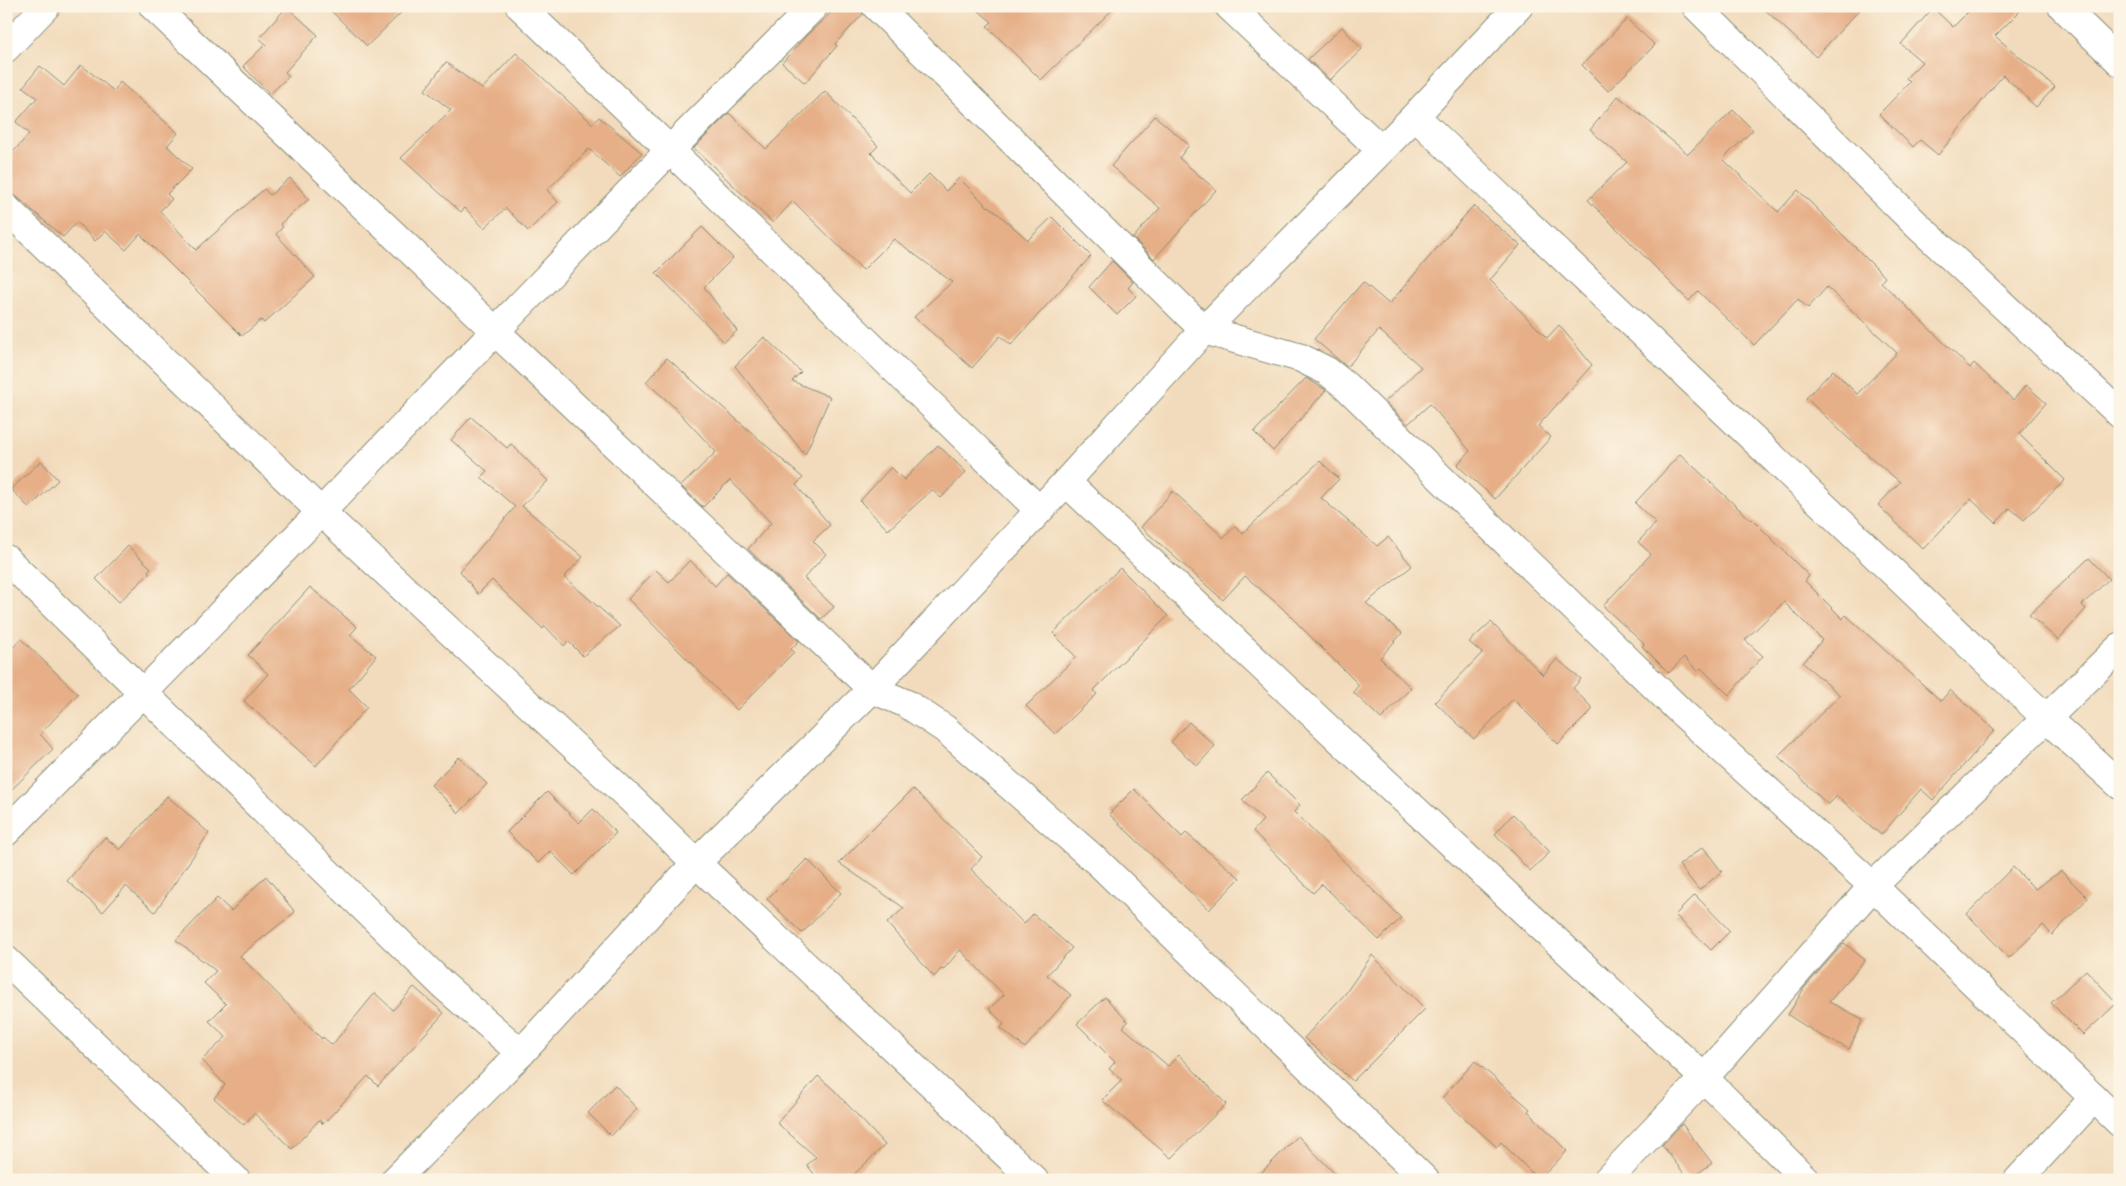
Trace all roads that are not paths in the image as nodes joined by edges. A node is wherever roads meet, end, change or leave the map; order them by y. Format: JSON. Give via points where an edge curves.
{"nodes":[{"id":1,"x":46,"y":6,"type":"edge"},
{"id":2,"x":153,"y":6,"type":"edge"},
{"id":3,"x":520,"y":6,"type":"edge"},
{"id":4,"x":814,"y":6,"type":"edge"},
{"id":5,"x":876,"y":6,"type":"edge"},
{"id":6,"x":1229,"y":6,"type":"edge"},
{"id":7,"x":1519,"y":6,"type":"edge"},
{"id":8,"x":1696,"y":6,"type":"edge"},
{"id":9,"x":2062,"y":6,"type":"edge"},
{"id":10,"x":6,"y":48,"type":"edge"},
{"id":11,"x":2120,"y":62,"type":"edge"},
{"id":12,"x":1415,"y":116,"type":"junction"},
{"id":13,"x":670,"y":150,"type":"junction"},
{"id":14,"x":1380,"y":150,"type":"junction"},
{"id":15,"x":6,"y":208,"type":"edge"},
{"id":16,"x":1204,"y":330,"type":"junction"},
{"id":17,"x":494,"y":332,"type":"junction"},
{"id":18,"x":2120,"y":414,"type":"edge"},
{"id":19,"x":1066,"y":482,"type":"junction"},
{"id":20,"x":1039,"y":510,"type":"junction"},
{"id":21,"x":321,"y":512,"type":"junction"},
{"id":22,"x":6,"y":559,"type":"edge"},
{"id":23,"x":2120,"y":647,"type":"edge"},
{"id":24,"x":872,"y":688,"type":"junction"},
{"id":25,"x":143,"y":693,"type":"junction"},
{"id":26,"x":2047,"y":719,"type":"junction"},
{"id":27,"x":2120,"y":785,"type":"edge"},
{"id":28,"x":6,"y":832,"type":"edge"},
{"id":29,"x":696,"y":863,"type":"junction"},
{"id":30,"x":1873,"y":886,"type":"junction"},
{"id":31,"x":6,"y":960,"type":"edge"},
{"id":32,"x":521,"y":1053,"type":"junction"},
{"id":33,"x":1704,"y":1078,"type":"junction"},
{"id":34,"x":2094,"y":1098,"type":"junction"},
{"id":35,"x":2120,"y":1123,"type":"edge"},
{"id":36,"x":236,"y":1180,"type":"edge"},
{"id":37,"x":394,"y":1180,"type":"edge"},
{"id":38,"x":1034,"y":1180,"type":"edge"},
{"id":39,"x":1425,"y":1180,"type":"edge"},
{"id":40,"x":1607,"y":1180,"type":"edge"},
{"id":41,"x":1806,"y":1180,"type":"edge"},
{"id":42,"x":2018,"y":1180,"type":"edge"}],
"edges":[{"from":1,"to":10,"type":"street"},
{"from":2,"to":17,"type":"street"},
{"from":3,"to":13,"type":"street"},
{"from":4,"to":13,"type":"street"},
{"from":5,"to":16,"type":"street"},
{"from":6,"to":14,"type":"street"},
{"from":7,"to":12,"type":"street"},
{"from":8,"to":18,"type":"street","via":[[1918,226]]},
{"from":9,"to":11,"type":"street"},
{"from":12,"to":14,"type":"street"},
{"from":12,"to":26,"type":"street"},
{"from":13,"to":17,"type":"street"},
{"from":13,"to":20,"type":"street"},
{"from":14,"to":16,"type":"street"},
{"from":15,"to":21,"type":"street"},
{"from":16,"to":19,"type":"street"},
{"from":16,"to":30,"type":"street","via":[[1301,358],[1327,370],[1680,711]]},
{"from":17,"to":21,"type":"street"},
{"from":17,"to":24,"type":"street"},
{"from":19,"to":20,"type":"street"},
{"from":19,"to":33,"type":"street"},
{"from":20,"to":24,"type":"street"},
{"from":21,"to":25,"type":"street"},
{"from":21,"to":29,"type":"street"},
{"from":22,"to":25,"type":"street"},
{"from":23,"to":26,"type":"street"},
{"from":24,"to":29,"type":"street"},
{"from":24,"to":39,"type":"street","via":[[907,704],[945,729],[1101,865]]},
{"from":25,"to":28,"type":"street"},
{"from":25,"to":32,"type":"street","via":[[442,985]]},
{"from":26,"to":27,"type":"street"},
{"from":26,"to":30,"type":"street"},
{"from":29,"to":32,"type":"street"},
{"from":29,"to":38,"type":"street"},
{"from":30,"to":33,"type":"street"},
{"from":30,"to":34,"type":"street"},
{"from":31,"to":36,"type":"street"},
{"from":32,"to":37,"type":"street"},
{"from":33,"to":40,"type":"street"},
{"from":33,"to":41,"type":"street"},
{"from":34,"to":35,"type":"street"},
{"from":34,"to":42,"type":"street"}]}
